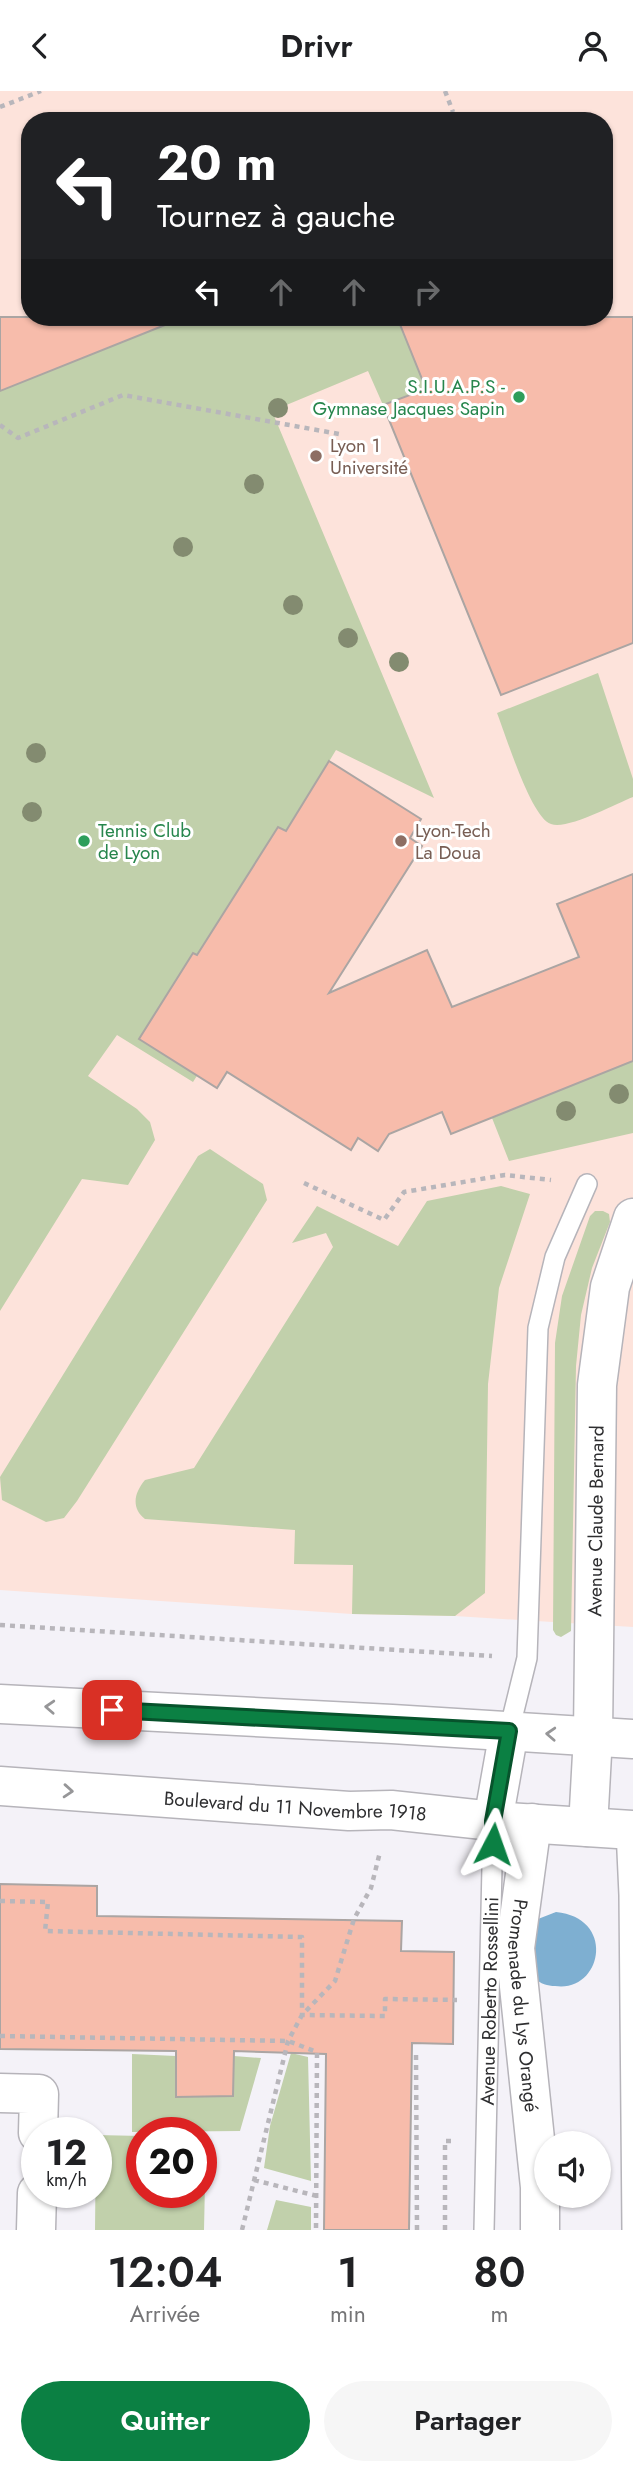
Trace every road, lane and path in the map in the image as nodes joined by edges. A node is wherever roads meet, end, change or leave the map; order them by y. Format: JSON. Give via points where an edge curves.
{"nodes":[{"id":1,"x":41,"y":91,"type":"edge"},
{"id":2,"x":445,"y":91,"type":"edge"},
{"id":3,"x":0,"y":107,"type":"edge"},
{"id":4,"x":453,"y":112,"type":"dead end"},
{"id":5,"x":0,"y":425,"type":"edge"},
{"id":6,"x":339,"y":434,"type":"dead end"},
{"id":7,"x":304,"y":1183,"type":"dead end"},
{"id":8,"x":587,"y":1184,"type":"joint"},
{"id":9,"x":633,"y":1218,"type":"edge"},
{"id":10,"x":0,"y":1625,"type":"edge"},
{"id":11,"x":527,"y":1658,"type":"junction"},
{"id":12,"x":0,"y":1704,"type":"edge"},
{"id":13,"x":509,"y":1731,"type":"junction"},
{"id":14,"x":593,"y":1737,"type":"junction"},
{"id":15,"x":633,"y":1739,"type":"edge"},
{"id":16,"x":0,"y":1787,"type":"edge"},
{"id":17,"x":493,"y":1821,"type":"junction"},
{"id":18,"x":532,"y":1823,"type":"junction"},
{"id":19,"x":588,"y":1827,"type":"junction"},
{"id":20,"x":630,"y":1830,"type":"edge"},
{"id":21,"x":380,"y":1853,"type":"dead end"},
{"id":22,"x":0,"y":1901,"type":"edge"},
{"id":23,"x":490,"y":2000,"type":"junction"},
{"id":24,"x":302,"y":2015,"type":"junction"},
{"id":25,"x":0,"y":2036,"type":"edge"},
{"id":26,"x":288,"y":2041,"type":"junction"},
{"id":27,"x":416,"y":2055,"type":"dead end"},
{"id":28,"x":0,"y":2093,"type":"edge"},
{"id":29,"x":38,"y":2117,"type":"edge"},
{"id":30,"x":254,"y":2180,"type":"junction"},
{"id":31,"x":317,"y":2196,"type":"junction"},
{"id":32,"x":37,"y":2208,"type":"edge"},
{"id":33,"x":36,"y":2230,"type":"edge"},
{"id":34,"x":242,"y":2230,"type":"edge"},
{"id":35,"x":316,"y":2230,"type":"edge"},
{"id":36,"x":416,"y":2230,"type":"edge"},
{"id":37,"x":484,"y":2230,"type":"edge"},
{"id":38,"x":540,"y":2230,"type":"edge"},
{"id":39,"x":632,"y":2230,"type":"edge"}],
"edges":[{"from":1,"to":3,"type":"path"},
{"from":2,"to":4,"type":"path"},
{"from":5,"to":6,"type":"path","via":[[18,438],[122,395]]},
{"from":7,"to":8,"type":"path","via":[[384,1220],[404,1192],[505,1175]]},
{"from":8,"to":11,"type":"lane","via":[[555,1257],[538,1328]]},
{"from":9,"to":14,"type":"street","name":"Avenue Claude Bernard","via":[[610,1287],[597,1385]]},
{"from":10,"to":11,"type":"path"},
{"from":11,"to":13,"type":"lane"},
{"from":13,"to":12,"type":"street","one_way":true},
{"from":14,"to":13,"type":"street","one_way":true},
{"from":13,"to":17,"type":"street","name":"Avenue Roberto Rossellini"},
{"from":14,"to":15,"type":"street"},
{"from":14,"to":19,"type":"street","name":"Avenue Claude Bernard"},
{"from":16,"to":17,"type":"street","name":"Boulevard du 11 Novembre 1918","one_way":true,"via":[[391,1810]]},
{"from":17,"to":18,"type":"street","name":"Boulevard du 11 Novembre 1918"},
{"from":17,"to":23,"type":"lane","name":"Avenue Roberto Rossellini"},
{"from":18,"to":19,"type":"street","name":"Boulevard du 11 Novembre 1918"},
{"from":18,"to":38,"type":"street","name":"Promenade du Lys Orangé","via":[[515,1948],[540,2187]]},
{"from":19,"to":20,"type":"street","name":"Boulevard du 11 Novembre 1918"},
{"from":20,"to":39,"type":"lane"},
{"from":21,"to":24,"type":"path","via":[[335,1981]]},
{"from":22,"to":24,"type":"path","via":[[48,1902],[45,1931],[302,1937]]},
{"from":23,"to":24,"type":"path","via":[[386,1999],[384,2016]]},
{"from":23,"to":37,"type":"lane","name":"Avenue Roberto Rossellini"},
{"from":24,"to":26,"type":"path"},
{"from":25,"to":26,"type":"path"},
{"from":26,"to":30,"type":"path"},
{"from":26,"to":31,"type":"path","via":[[317,2052]]},
{"from":27,"to":36,"type":"path"},
{"from":28,"to":29,"type":"street","via":[[39,2094]]},
{"from":30,"to":31,"type":"path"},
{"from":30,"to":34,"type":"path"},
{"from":31,"to":35,"type":"path"},
{"from":32,"to":33,"type":"street"}]}
